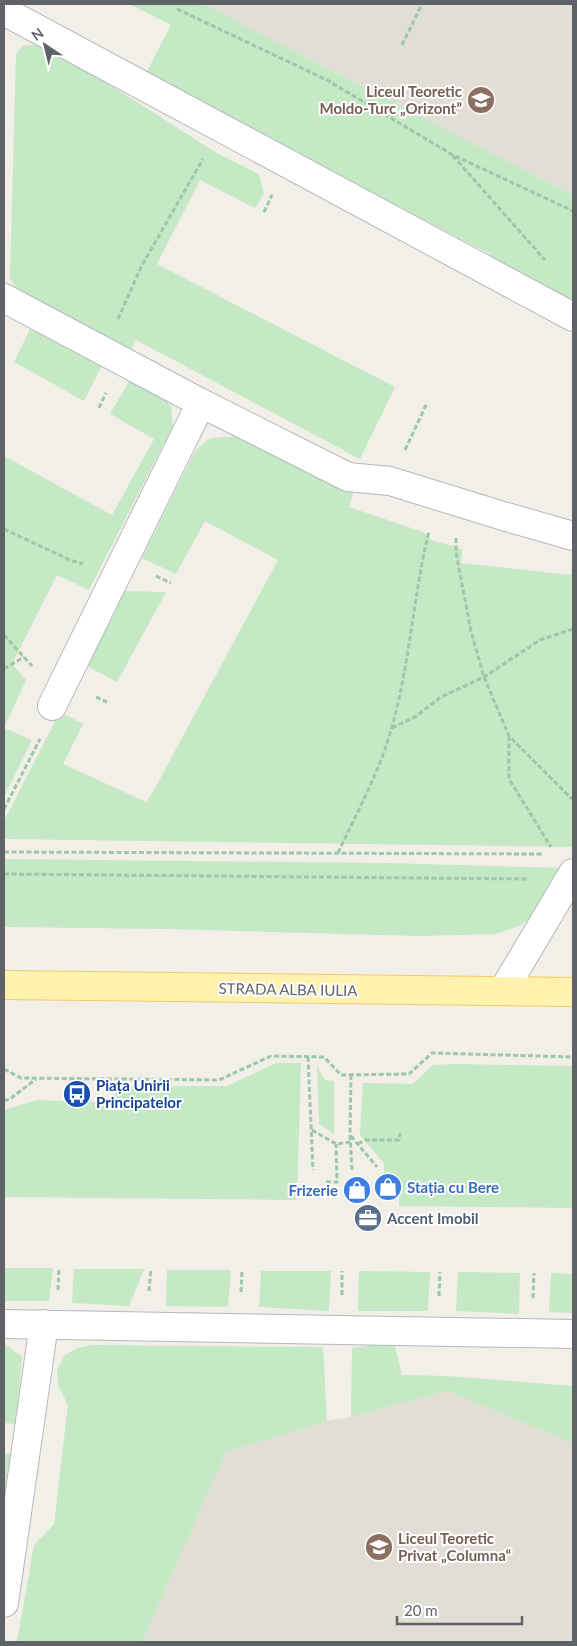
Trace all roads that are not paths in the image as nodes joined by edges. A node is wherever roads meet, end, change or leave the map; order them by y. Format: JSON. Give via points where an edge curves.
{"nodes":[{"id":1,"x":4,"y":12,"type":"edge"},
{"id":2,"x":4,"y":298,"type":"edge"},
{"id":3,"x":573,"y":317,"type":"edge"},
{"id":4,"x":201,"y":403,"type":"junction"},
{"id":5,"x":573,"y":536,"type":"edge"},
{"id":6,"x":52,"y":706,"type":"road end"},
{"id":7,"x":566,"y":868,"type":"edge"},
{"id":8,"x":4,"y":985,"type":"edge"},
{"id":9,"x":503,"y":992,"type":"junction"},
{"id":10,"x":573,"y":992,"type":"edge"},
{"id":11,"x":4,"y":1324,"type":"edge"},
{"id":12,"x":44,"y":1324,"type":"junction"},
{"id":13,"x":573,"y":1334,"type":"edge"},
{"id":14,"x":4,"y":1604,"type":"edge"}],
"edges":[{"from":1,"to":3,"type":"lane"},
{"from":2,"to":4,"type":"lane"},
{"from":4,"to":5,"type":"lane","via":[[348,477],[390,480]]},
{"from":4,"to":6,"type":"lane"},
{"from":7,"to":9,"type":"lane"},
{"from":8,"to":9,"type":"main road","name":"STRADA ALBA IULIA"},
{"from":9,"to":10,"type":"main road","name":"STRADA ALBA IULIA"},
{"from":11,"to":12,"type":"lane"},
{"from":12,"to":13,"type":"lane"},
{"from":12,"to":14,"type":"lane"}]}
